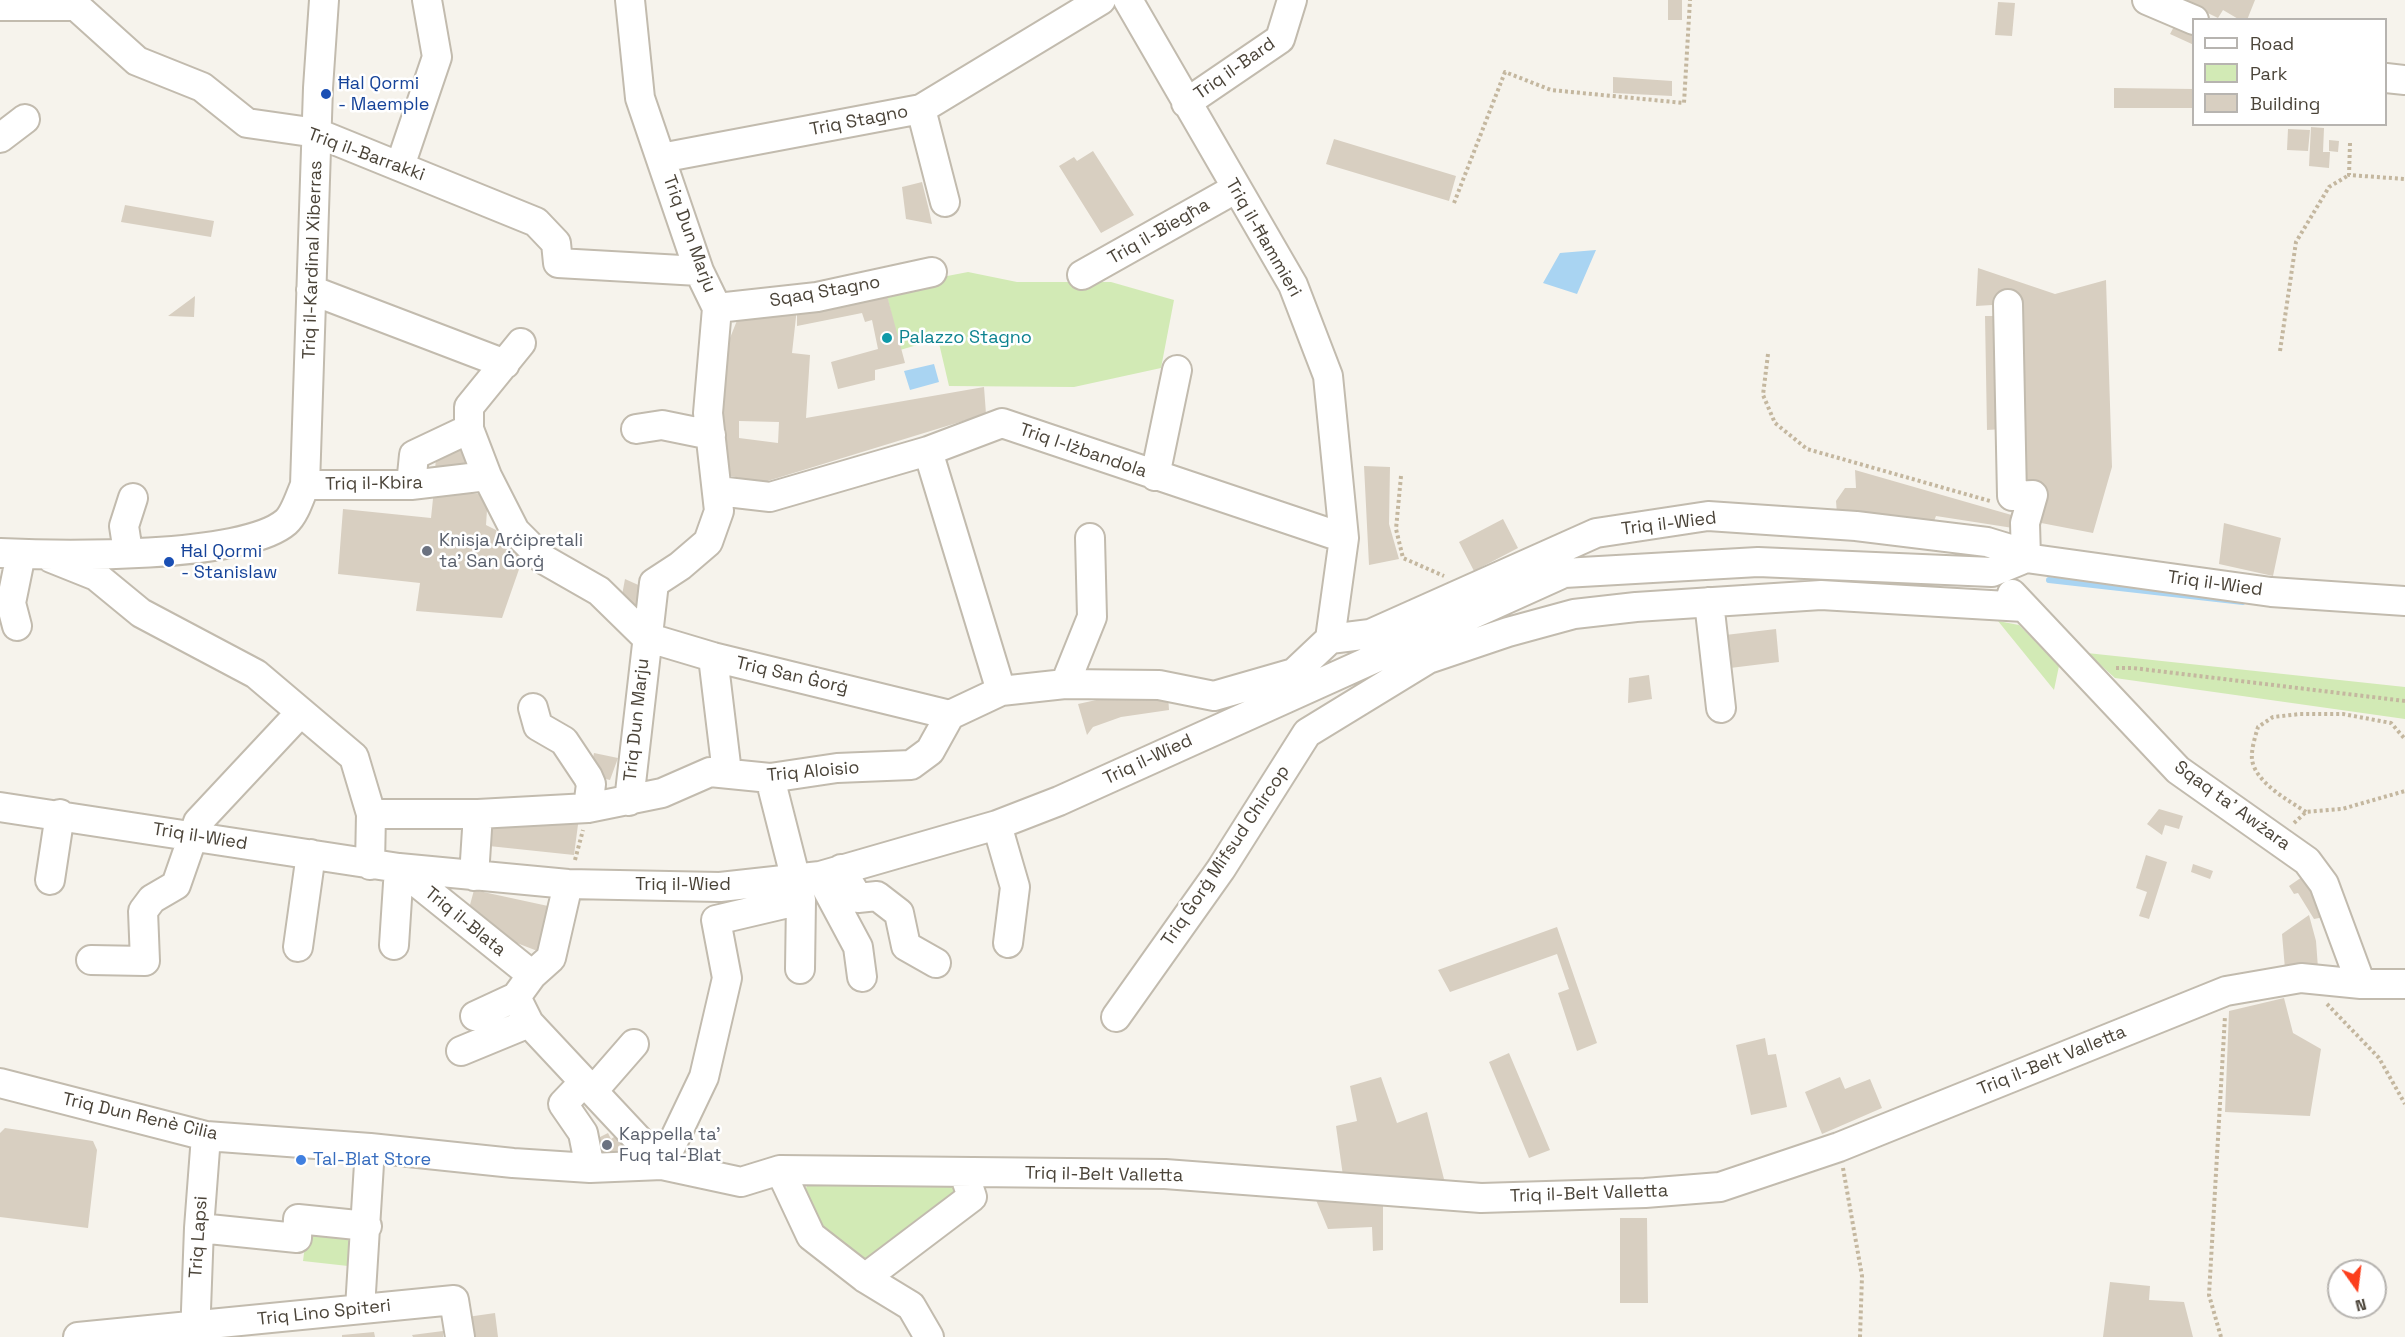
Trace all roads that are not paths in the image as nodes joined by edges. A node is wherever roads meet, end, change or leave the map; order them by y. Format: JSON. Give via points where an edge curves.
{"nodes":[{"id":1,"x":324,"y":0,"type":"edge"},
{"id":2,"x":427,"y":0,"type":"edge"},
{"id":3,"x":630,"y":0,"type":"edge"},
{"id":4,"x":1101,"y":0,"type":"edge"},
{"id":5,"x":1128,"y":0,"type":"edge"},
{"id":6,"x":1292,"y":0,"type":"edge"},
{"id":7,"x":2147,"y":0,"type":"edge"},
{"id":8,"x":79,"y":2,"type":"edge"},
{"id":9,"x":0,"y":6,"type":"edge"},
{"id":10,"x":2192,"y":19,"type":"edge"},
{"id":11,"x":2387,"y":78,"type":"edge"},
{"id":12,"x":2405,"y":80,"type":"edge"},
{"id":13,"x":1186,"y":103,"type":"junction"},
{"id":14,"x":921,"y":109,"type":"junction"},
{"id":15,"x":25,"y":119,"type":"dead end"},
{"id":16,"x":317,"y":133,"type":"junction"},
{"id":17,"x":0,"y":138,"type":"edge"},
{"id":18,"x":661,"y":158,"type":"junction"},
{"id":19,"x":400,"y":166,"type":"junction"},
{"id":20,"x":1235,"y":189,"type":"junction"},
{"id":21,"x":945,"y":202,"type":"dead end"},
{"id":22,"x":699,"y":271,"type":"junction"},
{"id":23,"x":932,"y":272,"type":"dead end"},
{"id":24,"x":1082,"y":275,"type":"dead end"},
{"id":25,"x":311,"y":290,"type":"junction"},
{"id":26,"x":2008,"y":304,"type":"dead end"},
{"id":27,"x":717,"y":308,"type":"junction"},
{"id":28,"x":1177,"y":370,"type":"dead end"},
{"id":29,"x":469,"y":429,"type":"junction"},
{"id":30,"x":636,"y":429,"type":"dead end"},
{"id":31,"x":711,"y":435,"type":"junction"},
{"id":32,"x":928,"y":451,"type":"junction"},
{"id":33,"x":488,"y":476,"type":"junction"},
{"id":34,"x":1155,"y":476,"type":"junction"},
{"id":35,"x":305,"y":485,"type":"junction"},
{"id":36,"x":411,"y":485,"type":"junction"},
{"id":37,"x":718,"y":491,"type":"junction"},
{"id":38,"x":133,"y":498,"type":"dead end"},
{"id":39,"x":1090,"y":538,"type":"dead end"},
{"id":40,"x":1344,"y":538,"type":"junction"},
{"id":41,"x":128,"y":552,"type":"junction"},
{"id":42,"x":20,"y":553,"type":"edge"},
{"id":43,"x":2025,"y":558,"type":"junction"},
{"id":44,"x":1611,"y":570,"type":"junction"},
{"id":45,"x":1992,"y":572,"type":"junction"},
{"id":46,"x":2405,"y":601,"type":"edge"},
{"id":47,"x":1709,"y":602,"type":"junction"},
{"id":48,"x":2024,"y":607,"type":"junction"},
{"id":49,"x":1615,"y":610,"type":"junction"},
{"id":50,"x":16,"y":626,"type":"dead end"},
{"id":51,"x":645,"y":637,"type":"junction"},
{"id":52,"x":1330,"y":639,"type":"junction"},
{"id":53,"x":713,"y":657,"type":"junction"},
{"id":54,"x":1332,"y":677,"type":"junction"},
{"id":55,"x":1065,"y":684,"type":"junction"},
{"id":56,"x":1001,"y":691,"type":"junction"},
{"id":57,"x":1214,"y":696,"type":"junction"},
{"id":58,"x":532,"y":708,"type":"dead end"},
{"id":59,"x":1721,"y":708,"type":"dead end"},
{"id":60,"x":1348,"y":710,"type":"junction"},
{"id":61,"x":300,"y":713,"type":"junction"},
{"id":62,"x":950,"y":715,"type":"junction"},
{"id":63,"x":1162,"y":753,"type":"junction"},
{"id":64,"x":727,"y":773,"type":"junction"},
{"id":65,"x":770,"y":778,"type":"junction"},
{"id":66,"x":629,"y":801,"type":"junction"},
{"id":67,"x":0,"y":807,"type":"edge"},
{"id":68,"x":588,"y":808,"type":"junction"},
{"id":69,"x":60,"y":814,"type":"junction"},
{"id":70,"x":371,"y":814,"type":"junction"},
{"id":71,"x":478,"y":814,"type":"junction"},
{"id":72,"x":997,"y":825,"type":"junction"},
{"id":73,"x":195,"y":836,"type":"junction"},
{"id":74,"x":311,"y":854,"type":"junction"},
{"id":75,"x":370,"y":865,"type":"junction"},
{"id":76,"x":399,"y":868,"type":"junction"},
{"id":77,"x":474,"y":876,"type":"junction"},
{"id":78,"x":50,"y":880,"type":"dead end"},
{"id":79,"x":814,"y":881,"type":"junction"},
{"id":80,"x":568,"y":884,"type":"junction"},
{"id":81,"x":1008,"y":943,"type":"dead end"},
{"id":82,"x":394,"y":945,"type":"dead end"},
{"id":83,"x":298,"y":947,"type":"dead end"},
{"id":84,"x":91,"y":960,"type":"dead end"},
{"id":85,"x":936,"y":963,"type":"dead end"},
{"id":86,"x":800,"y":969,"type":"dead end"},
{"id":87,"x":862,"y":977,"type":"dead end"},
{"id":88,"x":2361,"y":984,"type":"junction"},
{"id":89,"x":2405,"y":984,"type":"edge"},
{"id":90,"x":524,"y":986,"type":"junction"},
{"id":91,"x":475,"y":1016,"type":"dead end"},
{"id":92,"x":1116,"y":1017,"type":"dead end"},
{"id":93,"x":529,"y":1023,"type":"junction"},
{"id":94,"x":634,"y":1044,"type":"dead end"},
{"id":95,"x":461,"y":1051,"type":"dead end"},
{"id":96,"x":0,"y":1083,"type":"edge"},
{"id":97,"x":589,"y":1086,"type":"junction"},
{"id":98,"x":206,"y":1136,"type":"junction"},
{"id":99,"x":370,"y":1148,"type":"junction"},
{"id":100,"x":662,"y":1165,"type":"junction"},
{"id":101,"x":590,"y":1168,"type":"junction"},
{"id":102,"x":780,"y":1170,"type":"junction"},
{"id":103,"x":964,"y":1173,"type":"junction"},
{"id":104,"x":367,"y":1226,"type":"junction"},
{"id":105,"x":199,"y":1228,"type":"junction"},
{"id":106,"x":865,"y":1278,"type":"junction"},
{"id":107,"x":360,"y":1308,"type":"junction"},
{"id":108,"x":194,"y":1332,"type":"edge"},
{"id":109,"x":78,"y":1337,"type":"edge"},
{"id":110,"x":460,"y":1337,"type":"edge"},
{"id":111,"x":929,"y":1337,"type":"edge"}],
"edges":[{"from":1,"to":16,"type":"street","name":"Triq il-Kardinal Xiberras"},
{"from":2,"to":19,"type":"street","via":[[437,57]]},
{"from":3,"to":18,"type":"street","name":"Triq Dun Marju","via":[[640,98]]},
{"from":4,"to":14,"type":"street","name":"Triq Stagno"},
{"from":5,"to":13,"type":"street","name":"Triq il-Ħammieri"},
{"from":6,"to":13,"type":"street","name":"Triq il-Bard","via":[[1280,39]]},
{"from":7,"to":10,"type":"street"},
{"from":8,"to":9,"type":"street","name":"Triq il-Barrakki"},
{"from":8,"to":16,"type":"street","name":"Triq il-Barrakki","via":[[137,61],[202,87],[247,123]]},
{"from":11,"to":12,"type":"street"},
{"from":13,"to":20,"type":"street","name":"Triq il-Ħammieri"},
{"from":14,"to":18,"type":"street","name":"Triq Stagno"},
{"from":14,"to":21,"type":"street"},
{"from":15,"to":17,"type":"street"},
{"from":16,"to":19,"type":"street","name":"Triq il-Barrakki"},
{"from":16,"to":25,"type":"street","name":"Triq il-Kardinal Xiberras"},
{"from":18,"to":22,"type":"street","name":"Triq Dun Marju"},
{"from":19,"to":22,"type":"street","name":"Triq il-Barrakki","via":[[477,211],[536,222],[556,243],[558,263]]},
{"from":20,"to":24,"type":"street","name":"Triq il-Biegħa"},
{"from":20,"to":40,"type":"street","name":"Triq il-Ħammieri","via":[[1293,285],[1328,376]]},
{"from":22,"to":27,"type":"street","name":"Triq Dun Marju"},
{"from":23,"to":27,"type":"street","name":"Sqaq Stagno","via":[[817,297]]},
{"from":25,"to":29,"type":"street","via":[[513,354],[469,407]]},
{"from":25,"to":35,"type":"street","name":"Triq il-Kardinal Xiberras"},
{"from":26,"to":43,"type":"street","via":[[2012,496],[2033,495],[2025,523]]},
{"from":27,"to":31,"type":"street","name":"Triq Dun Marju","via":[[708,413]]},
{"from":28,"to":34,"type":"street"},
{"from":29,"to":33,"type":"street","name":"Triq San Ġorġ"},
{"from":29,"to":36,"type":"street","via":[[414,455]]},
{"from":30,"to":31,"type":"street","via":[[662,425]]},
{"from":31,"to":37,"type":"street","name":"Triq Dun Marju"},
{"from":32,"to":34,"type":"street","name":"Triq l-Iżbandola","via":[[1002,423]]},
{"from":32,"to":37,"type":"street","name":"Triq l-Iżbandola","via":[[770,497]]},
{"from":32,"to":56,"type":"street"},
{"from":33,"to":36,"type":"street","name":"Triq il-Kbira"},
{"from":33,"to":51,"type":"street","name":"Triq San Ġorġ","via":[[515,531],[543,558],[599,591]]},
{"from":34,"to":40,"type":"street","name":"Triq l-Iżbandola"},
{"from":35,"to":36,"type":"street","name":"Triq il-Kbira"},
{"from":35,"to":41,"type":"street","name":"Triq il-Kbira","via":[[287,521],[266,534],[193,549]]},
{"from":37,"to":51,"type":"street","name":"Triq Dun Marju","via":[[719,511],[708,542],[654,583]]},
{"from":38,"to":41,"type":"street","via":[[124,526]]},
{"from":39,"to":55,"type":"street","via":[[1092,617]]},
{"from":40,"to":52,"type":"street","name":"Triq il-Ħammieri"},
{"from":41,"to":42,"type":"street","name":"Triq il-Kbira"},
{"from":42,"to":50,"type":"street","via":[[11,603]]},
{"from":42,"to":61,"type":"street","via":[[96,576],[141,613],[256,674]]},
{"from":43,"to":45,"type":"street","name":"Triq il-Wied"},
{"from":43,"to":46,"type":"street","name":"Triq il-Wied","via":[[2271,592]]},
{"from":43,"to":52,"type":"street","name":"Triq il-Wied","via":[[1987,542],[1856,526],[1707,516],[1596,533],[1370,634]]},
{"from":44,"to":45,"type":"street","name":"Triq il-Wied","via":[[1758,562]]},
{"from":44,"to":49,"type":"street"},
{"from":44,"to":54,"type":"street","name":"Triq il-Wied","via":[[1564,573]]},
{"from":45,"to":48,"type":"street","name":"Sqaq ta' Awżara"},
{"from":47,"to":48,"type":"street","via":[[1821,595]]},
{"from":47,"to":49,"type":"street"},
{"from":47,"to":59,"type":"street"},
{"from":48,"to":88,"type":"street","name":"Sqaq ta' Awżara","via":[[2178,770],[2307,861],[2324,884]]},
{"from":49,"to":60,"type":"street","via":[[1574,614],[1428,659]]},
{"from":51,"to":53,"type":"street","name":"Triq San Ġorġ"},
{"from":51,"to":66,"type":"street","name":"Triq Dun Marju"},
{"from":52,"to":57,"type":"street","via":[[1294,673]]},
{"from":53,"to":62,"type":"street","name":"Triq San Ġorġ"},
{"from":53,"to":64,"type":"street"},
{"from":54,"to":60,"type":"street"},
{"from":54,"to":63,"type":"street","name":"Triq il-Wied"},
{"from":55,"to":56,"type":"street"},
{"from":55,"to":57,"type":"street","via":[[1159,685]]},
{"from":56,"to":62,"type":"street"},
{"from":57,"to":63,"type":"street"},
{"from":58,"to":68,"type":"street","via":[[538,726],[564,741],[588,777]]},
{"from":60,"to":92,"type":"street","name":"Triq Ġorġ Mifsud Chircop","via":[[1307,733],[1221,869]]},
{"from":61,"to":70,"type":"street","via":[[354,757]]},
{"from":61,"to":73,"type":"street","via":[[198,822]]},
{"from":62,"to":65,"type":"street","name":"Triq Aloisio","via":[[930,752],[911,765],[837,768]]},
{"from":63,"to":72,"type":"street","name":"Triq il-Wied"},
{"from":64,"to":65,"type":"street","name":"Triq Aloisio"},
{"from":64,"to":66,"type":"street","name":"Triq Aloisio","via":[[710,772],[662,793]]},
{"from":65,"to":79,"type":"street"},
{"from":66,"to":68,"type":"street","name":"Triq Aloisio"},
{"from":67,"to":69,"type":"street","name":"Triq il-Wied"},
{"from":68,"to":71,"type":"street","name":"Triq Aloisio"},
{"from":69,"to":73,"type":"street","name":"Triq il-Wied"},
{"from":69,"to":78,"type":"street"},
{"from":70,"to":71,"type":"street","name":"Triq Aloisio"},
{"from":70,"to":75,"type":"street"},
{"from":71,"to":77,"type":"street"},
{"from":72,"to":79,"type":"street","name":"Triq il-Wied"},
{"from":72,"to":81,"type":"street","via":[[1015,887]]},
{"from":73,"to":74,"type":"street","name":"Triq il-Wied"},
{"from":73,"to":84,"type":"street","via":[[176,885],[152,899],[143,911],[145,961]]},
{"from":74,"to":75,"type":"street","name":"Triq il-Wied"},
{"from":74,"to":83,"type":"street"},
{"from":75,"to":76,"type":"street","name":"Triq il-Wied"},
{"from":76,"to":77,"type":"street","name":"Triq il-Wied"},
{"from":76,"to":82,"type":"street"},
{"from":76,"to":90,"type":"street","name":"Triq il-Blata"},
{"from":77,"to":80,"type":"street","name":"Triq il-Wied"},
{"from":79,"to":80,"type":"street","name":"Triq il-Wied","via":[[720,887]]},
{"from":79,"to":85,"type":"street","via":[[858,898],[877,897],[899,913],[906,946]]},
{"from":79,"to":86,"type":"street"},
{"from":79,"to":87,"type":"street","via":[[858,948]]},
{"from":79,"to":100,"type":"street","via":[[716,920],[727,978],[704,1077]]},
{"from":80,"to":90,"type":"street","via":[[551,958]]},
{"from":88,"to":89,"type":"street","name":"Triq il-Belt Valletta"},
{"from":88,"to":103,"type":"street","name":"Triq il-Belt Valletta","via":[[2301,978],[2226,991],[1839,1147],[1720,1187],[1481,1197],[1165,1174]]},
{"from":90,"to":91,"type":"street"},
{"from":90,"to":93,"type":"street","name":"Triq il-Blata"},
{"from":93,"to":95,"type":"street"},
{"from":93,"to":97,"type":"street","name":"Triq il-Blata"},
{"from":94,"to":97,"type":"street"},
{"from":96,"to":98,"type":"street","name":"Triq Dun Renè Cilia"},
{"from":97,"to":100,"type":"street","name":"Triq il-Blata"},
{"from":97,"to":101,"type":"street","via":[[563,1104],[583,1133]]},
{"from":98,"to":99,"type":"street","name":"Triq Dun Renè Cilia"},
{"from":98,"to":105,"type":"street","name":"Triq Lapsi"},
{"from":99,"to":101,"type":"street","name":"Triq Dun Renè Cilia"},
{"from":99,"to":104,"type":"street"},
{"from":100,"to":101,"type":"street","name":"Triq Dun Renè Cilia"},
{"from":100,"to":102,"type":"street","name":"Triq Dun Renè Cilia","via":[[741,1182]]},
{"from":102,"to":103,"type":"street","name":"Triq il-Belt Valletta"},
{"from":102,"to":106,"type":"street","via":[[811,1236]]},
{"from":103,"to":106,"type":"street","via":[[972,1197]]},
{"from":104,"to":105,"type":"street","via":[[298,1219],[297,1239]]},
{"from":104,"to":107,"type":"street"},
{"from":105,"to":108,"type":"street","name":"Triq Lapsi"},
{"from":106,"to":111,"type":"street","via":[[911,1306]]},
{"from":107,"to":108,"type":"street","name":"Triq Lino Spiteri"},
{"from":107,"to":110,"type":"street","name":"Triq Lino Spiteri","via":[[454,1300]]},
{"from":108,"to":109,"type":"street","name":"Triq Lino Spiteri"}]}
